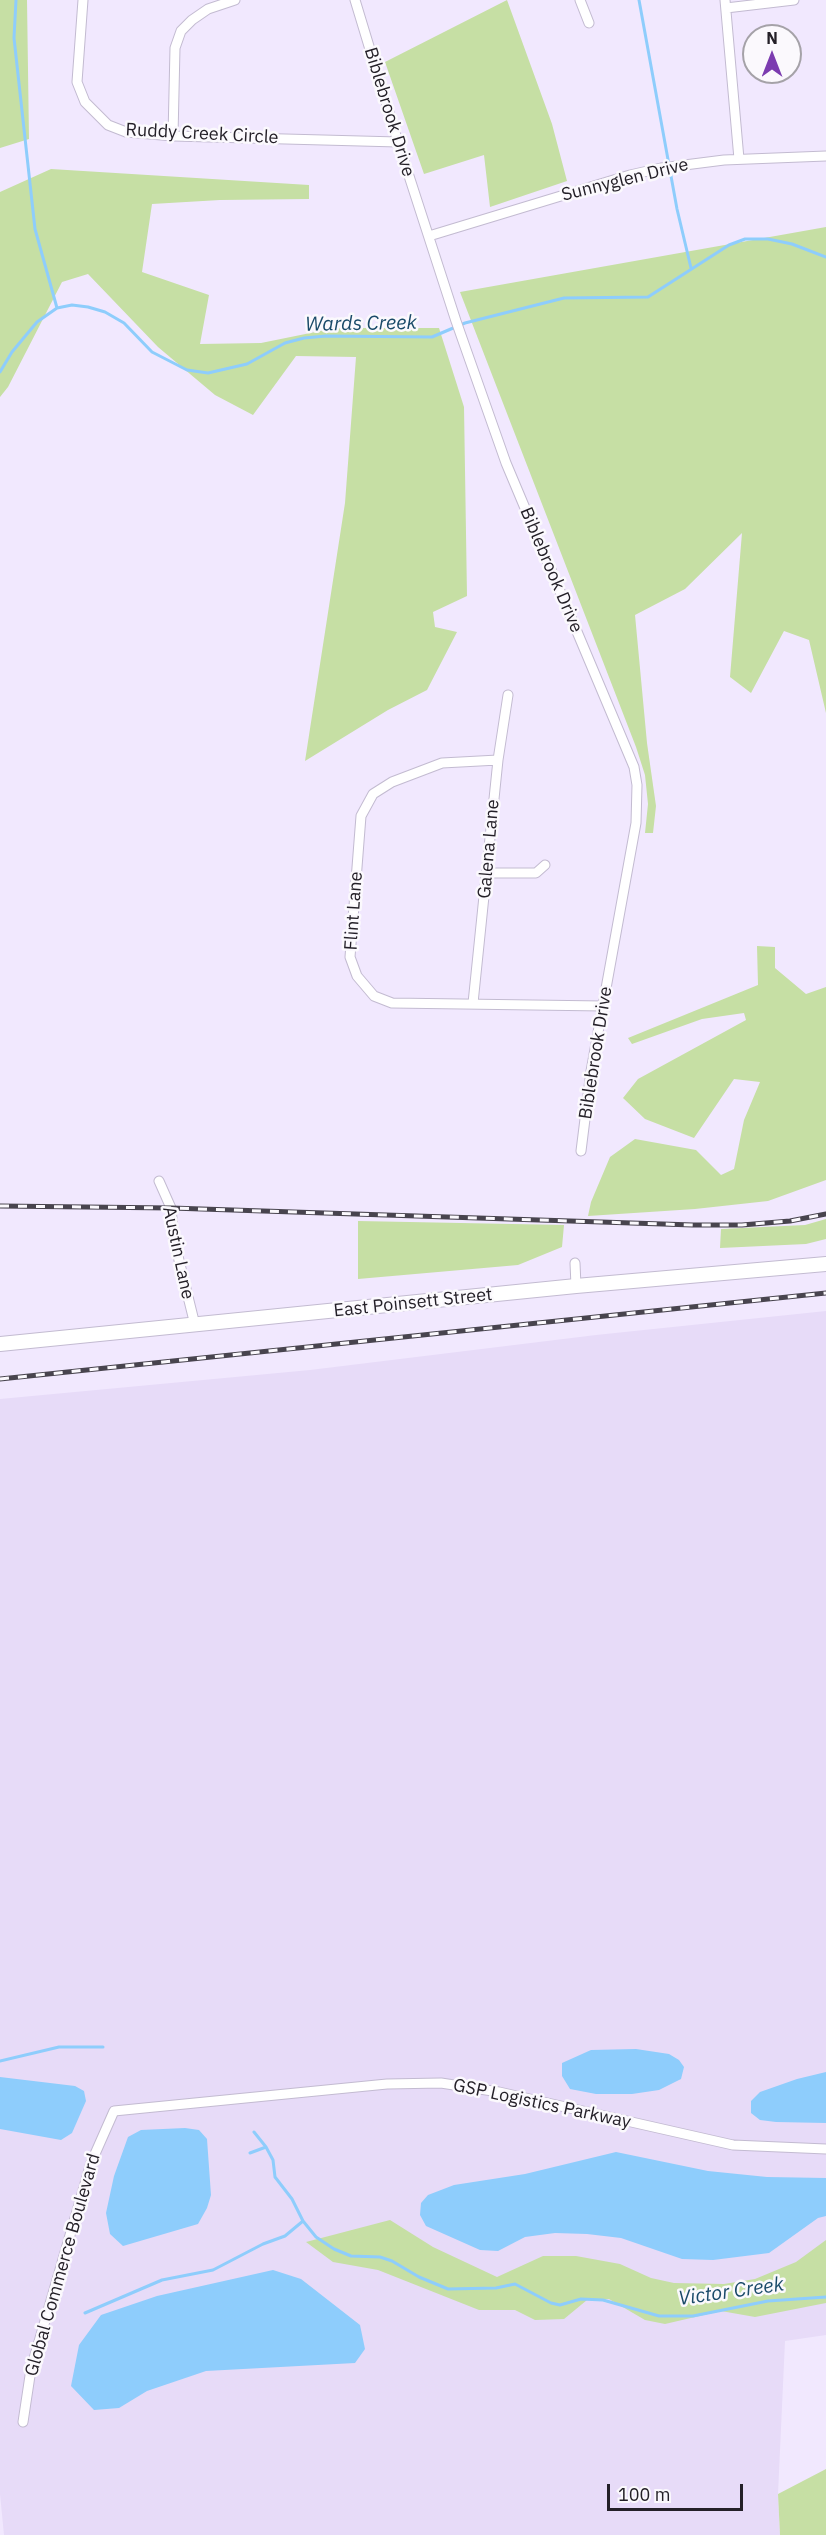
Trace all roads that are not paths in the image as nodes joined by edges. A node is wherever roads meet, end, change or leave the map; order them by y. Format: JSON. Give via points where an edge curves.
{"nodes":[{"id":1,"x":83,"y":0,"type":"edge"},
{"id":2,"x":235,"y":0,"type":"edge"},
{"id":3,"x":355,"y":0,"type":"edge"},
{"id":4,"x":580,"y":0,"type":"edge"},
{"id":5,"x":794,"y":0,"type":"edge"},
{"id":6,"x":725,"y":4,"type":"edge"},
{"id":7,"x":589,"y":23,"type":"dead end"},
{"id":8,"x":173,"y":136,"type":"junction"},
{"id":9,"x":398,"y":142,"type":"junction"},
{"id":10,"x":826,"y":156,"type":"edge"},
{"id":11,"x":739,"y":159,"type":"junction"},
{"id":12,"x":429,"y":236,"type":"junction"},
{"id":13,"x":508,"y":695,"type":"dead end"},
{"id":14,"x":498,"y":760,"type":"junction"},
{"id":15,"x":545,"y":865,"type":"dead end"},
{"id":16,"x":488,"y":873,"type":"junction"},
{"id":17,"x":473,"y":1003,"type":"junction"},
{"id":18,"x":603,"y":1006,"type":"junction"},
{"id":19,"x":580,"y":1151,"type":"dead end"},
{"id":20,"x":159,"y":1181,"type":"dead end"},
{"id":21,"x":575,"y":1263,"type":"dead end"},
{"id":22,"x":826,"y":1264,"type":"edge"},
{"id":23,"x":576,"y":1286,"type":"junction"},
{"id":24,"x":195,"y":1325,"type":"junction"},
{"id":25,"x":0,"y":1344,"type":"edge"},
{"id":26,"x":114,"y":2111,"type":"joint"},
{"id":27,"x":826,"y":2149,"type":"edge"},
{"id":28,"x":23,"y":2422,"type":"dead end"}],
"edges":[{"from":1,"to":8,"type":"street","name":"Ruddy Creek Circle","via":[[77,76],[85,102],[108,125],[126,132]]},
{"from":2,"to":8,"type":"street","via":[[208,9],[192,20],[174,48]]},
{"from":3,"to":9,"type":"street","name":"Biblebrook Drive"},
{"from":4,"to":7,"type":"street"},
{"from":5,"to":6,"type":"street"},
{"from":6,"to":11,"type":"street"},
{"from":8,"to":9,"type":"street","name":"Ruddy Creek Circle"},
{"from":9,"to":12,"type":"street","name":"Biblebrook Drive"},
{"from":10,"to":11,"type":"street","name":"Sunnyglen Drive"},
{"from":11,"to":12,"type":"street","name":"Sunnyglen Drive","via":[[630,175]]},
{"from":12,"to":18,"type":"street","name":"Biblebrook Drive","via":[[512,477],[634,767],[636,823]]},
{"from":13,"to":14,"type":"street","name":"Galena Lane"},
{"from":14,"to":16,"type":"street","name":"Galena Lane"},
{"from":14,"to":17,"type":"street","name":"Flint Lane","via":[[442,763],[392,782],[373,794],[361,816],[350,957],[357,976],[374,996],[392,1003]]},
{"from":15,"to":16,"type":"street","via":[[536,873]]},
{"from":16,"to":17,"type":"street","name":"Galena Lane"},
{"from":17,"to":18,"type":"street","name":"Flint Lane"},
{"from":18,"to":19,"type":"street","name":"Biblebrook Drive"},
{"from":20,"to":24,"type":"street","name":"Austin Lane","via":[[171,1208],[174,1240]]},
{"from":21,"to":23,"type":"street"},
{"from":22,"to":23,"type":"main road","name":"East Poinsett Street"},
{"from":23,"to":24,"type":"main road","name":"East Poinsett Street"},
{"from":24,"to":25,"type":"main road","name":"East Poinsett Street"},
{"from":26,"to":27,"type":"street","name":"GSP Logistics Parkway","via":[[387,2084],[441,2083],[499,2092],[733,2145]]},
{"from":26,"to":28,"type":"street","name":"Global Commerce Boulevard","via":[[91,2163],[31,2369]]}]}
